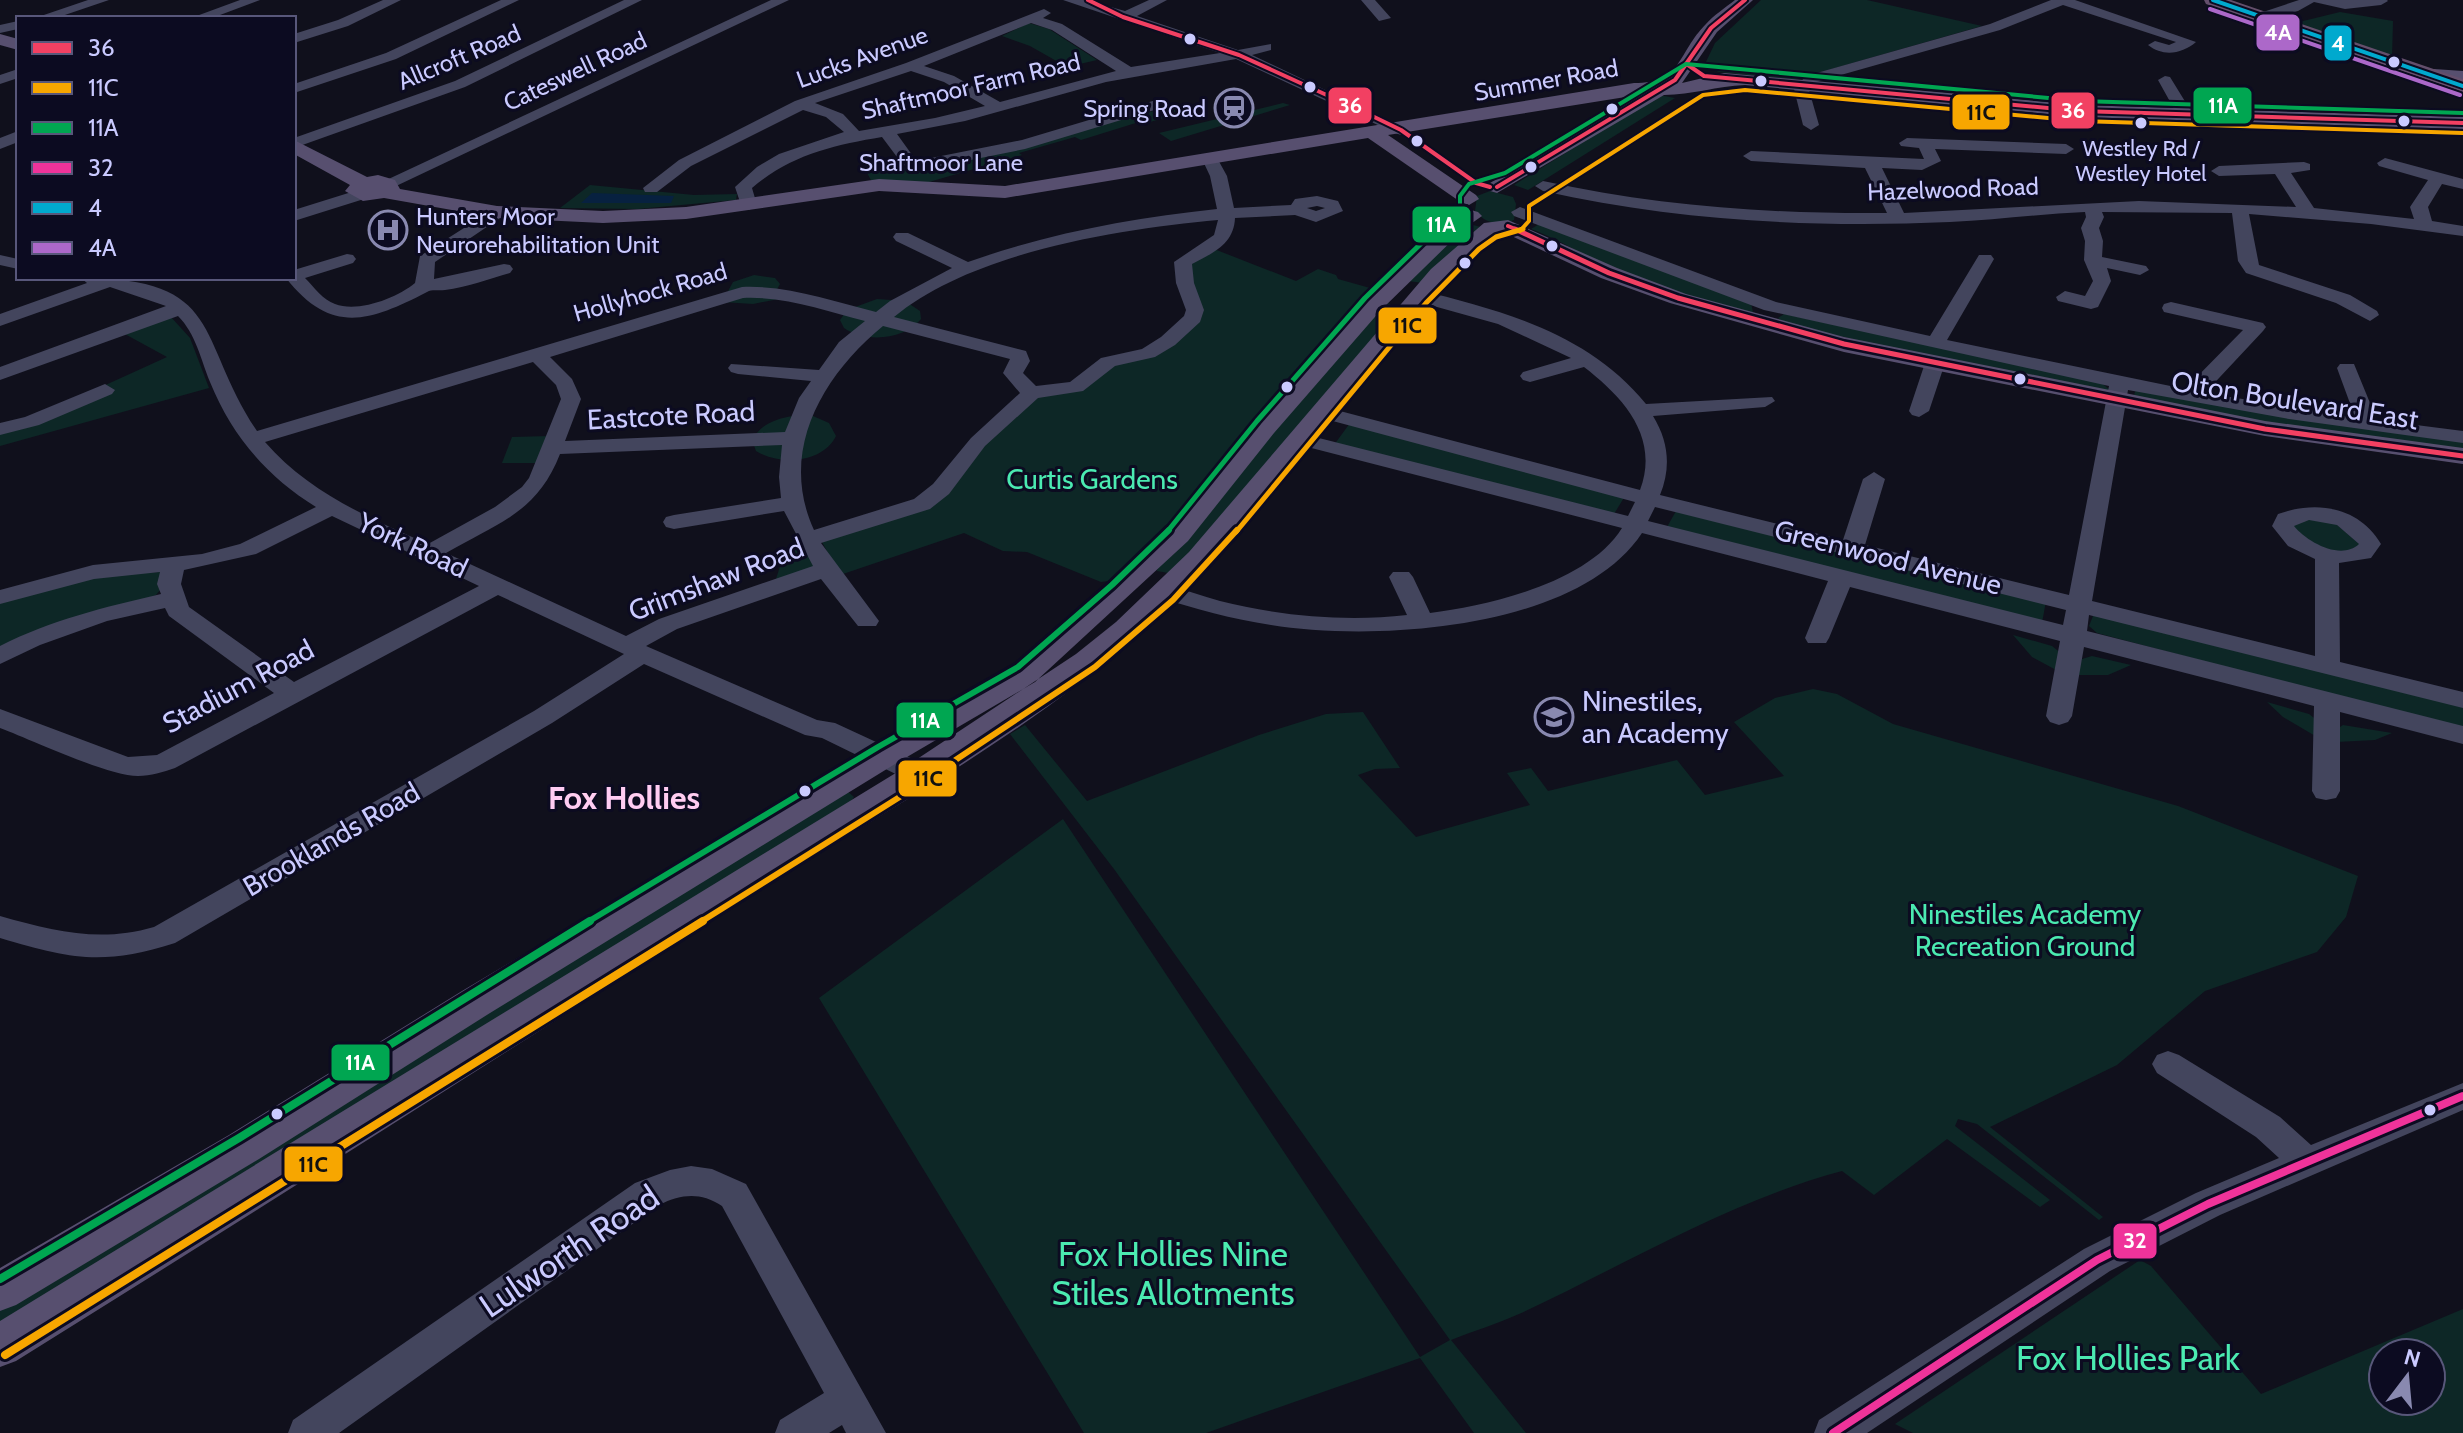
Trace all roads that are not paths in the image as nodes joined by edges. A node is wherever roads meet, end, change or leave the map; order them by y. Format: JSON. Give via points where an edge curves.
{"nodes":[{"id":1,"x":102,"y":0,"type":"edge"},
{"id":2,"x":253,"y":0,"type":"edge"},
{"id":3,"x":394,"y":0,"type":"edge"},
{"id":4,"x":512,"y":0,"type":"edge"},
{"id":5,"x":635,"y":0,"type":"edge"},
{"id":6,"x":782,"y":0,"type":"edge"},
{"id":7,"x":1070,"y":0,"type":"edge"},
{"id":8,"x":1088,"y":0,"type":"edge"},
{"id":9,"x":1160,"y":0,"type":"edge"},
{"id":10,"x":1368,"y":0,"type":"edge"},
{"id":11,"x":1745,"y":0,"type":"edge"},
{"id":12,"x":2063,"y":0,"type":"edge"},
{"id":13,"x":2213,"y":0,"type":"edge"},
{"id":14,"x":2309,"y":0,"type":"edge"},
{"id":15,"x":2319,"y":0,"type":"edge"},
{"id":16,"x":2381,"y":1,"type":"edge"},
{"id":17,"x":2024,"y":2,"type":"dead end"},
{"id":18,"x":2045,"y":7,"type":"junction"},
{"id":19,"x":1108,"y":10,"type":"junction"},
{"id":20,"x":49,"y":16,"type":"edge"},
{"id":21,"x":204,"y":16,"type":"edge"},
{"id":22,"x":2258,"y":16,"type":"junction"},
{"id":23,"x":1123,"y":17,"type":"junction"},
{"id":24,"x":1384,"y":18,"type":"dead end"},
{"id":25,"x":1116,"y":32,"type":"dead end"},
{"id":26,"x":296,"y":38,"type":"edge"},
{"id":27,"x":2155,"y":45,"type":"dead end"},
{"id":28,"x":1266,"y":47,"type":"dead end"},
{"id":29,"x":1239,"y":55,"type":"junction"},
{"id":30,"x":2375,"y":58,"type":"junction"},
{"id":31,"x":1203,"y":62,"type":"junction"},
{"id":32,"x":1688,"y":65,"type":"junction"},
{"id":33,"x":911,"y":66,"type":"junction"},
{"id":34,"x":1128,"y":72,"type":"junction"},
{"id":35,"x":1105,"y":79,"type":"junction"},
{"id":36,"x":1702,"y":80,"type":"junction"},
{"id":37,"x":2165,"y":80,"type":"dead end"},
{"id":38,"x":2462,"y":81,"type":"edge"},
{"id":39,"x":1670,"y":83,"type":"junction"},
{"id":40,"x":1802,"y":85,"type":"junction"},
{"id":41,"x":296,"y":88,"type":"edge"},
{"id":42,"x":800,"y":104,"type":"junction"},
{"id":43,"x":998,"y":107,"type":"junction"},
{"id":44,"x":2186,"y":116,"type":"junction"},
{"id":45,"x":2463,"y":123,"type":"edge"},
{"id":46,"x":1811,"y":125,"type":"dead end"},
{"id":47,"x":1401,"y":130,"type":"junction"},
{"id":48,"x":887,"y":132,"type":"junction"},
{"id":49,"x":1374,"y":134,"type":"junction"},
{"id":50,"x":855,"y":137,"type":"junction"},
{"id":51,"x":296,"y":144,"type":"edge"},
{"id":52,"x":296,"y":146,"type":"edge"},
{"id":53,"x":713,"y":149,"type":"junction"},
{"id":54,"x":2066,"y":149,"type":"dead end"},
{"id":55,"x":1751,"y":156,"type":"dead end"},
{"id":56,"x":755,"y":159,"type":"junction"},
{"id":57,"x":1210,"y":159,"type":"junction"},
{"id":58,"x":1792,"y":160,"type":"junction"},
{"id":59,"x":1871,"y":163,"type":"junction"},
{"id":60,"x":2385,"y":163,"type":"dead end"},
{"id":61,"x":2304,"y":167,"type":"dead end"},
{"id":62,"x":1769,"y":169,"type":"dead end"},
{"id":63,"x":2280,"y":169,"type":"junction"},
{"id":64,"x":2219,"y":171,"type":"dead end"},
{"id":65,"x":2438,"y":178,"type":"junction"},
{"id":66,"x":2463,"y":184,"type":"edge"},
{"id":67,"x":1543,"y":186,"type":"junction"},
{"id":68,"x":386,"y":187,"type":"junction"},
{"id":69,"x":1494,"y":187,"type":"junction"},
{"id":70,"x":651,"y":188,"type":"dead end"},
{"id":71,"x":361,"y":189,"type":"junction"},
{"id":72,"x":749,"y":205,"type":"junction"},
{"id":73,"x":1470,"y":207,"type":"junction"},
{"id":74,"x":2091,"y":207,"type":"junction"},
{"id":75,"x":2240,"y":209,"type":"junction"},
{"id":76,"x":1297,"y":210,"type":"dead end"},
{"id":77,"x":497,"y":212,"type":"junction"},
{"id":78,"x":1227,"y":212,"type":"junction"},
{"id":79,"x":2309,"y":214,"type":"junction"},
{"id":80,"x":296,"y":215,"type":"edge"},
{"id":81,"x":1510,"y":217,"type":"junction"},
{"id":82,"x":1897,"y":217,"type":"junction"},
{"id":83,"x":2425,"y":225,"type":"junction"},
{"id":84,"x":2463,"y":231,"type":"edge"},
{"id":85,"x":902,"y":237,"type":"dead end"},
{"id":86,"x":347,"y":259,"type":"dead end"},
{"id":87,"x":1983,"y":259,"type":"dead end"},
{"id":88,"x":2096,"y":262,"type":"junction"},
{"id":89,"x":506,"y":268,"type":"dead end"},
{"id":90,"x":968,"y":269,"type":"junction"},
{"id":91,"x":2140,"y":270,"type":"dead end"},
{"id":92,"x":296,"y":275,"type":"edge"},
{"id":93,"x":296,"y":278,"type":"edge"},
{"id":94,"x":102,"y":280,"type":"edge"},
{"id":95,"x":109,"y":280,"type":"edge"},
{"id":96,"x":424,"y":285,"type":"junction"},
{"id":97,"x":1390,"y":287,"type":"junction"},
{"id":98,"x":1419,"y":296,"type":"junction"},
{"id":99,"x":2065,"y":297,"type":"dead end"},
{"id":100,"x":2091,"y":303,"type":"junction"},
{"id":101,"x":182,"y":308,"type":"junction"},
{"id":102,"x":2111,"y":308,"type":"dead end"},
{"id":103,"x":2171,"y":308,"type":"dead end"},
{"id":104,"x":1766,"y":314,"type":"junction"},
{"id":105,"x":2370,"y":315,"type":"dead end"},
{"id":106,"x":881,"y":319,"type":"junction"},
{"id":107,"x":0,"y":320,"type":"edge"},
{"id":108,"x":535,"y":353,"type":"junction"},
{"id":109,"x":1935,"y":353,"type":"junction"},
{"id":110,"x":1589,"y":359,"type":"junction"},
{"id":111,"x":738,"y":368,"type":"dead end"},
{"id":112,"x":2347,"y":368,"type":"dead end"},
{"id":113,"x":0,"y":374,"type":"edge"},
{"id":114,"x":822,"y":376,"type":"junction"},
{"id":115,"x":1530,"y":376,"type":"dead end"},
{"id":116,"x":105,"y":390,"type":"dead end"},
{"id":117,"x":2119,"y":391,"type":"junction"},
{"id":118,"x":1032,"y":393,"type":"junction"},
{"id":119,"x":2195,"y":395,"type":"junction"},
{"id":120,"x":1765,"y":401,"type":"dead end"},
{"id":121,"x":1641,"y":411,"type":"junction"},
{"id":122,"x":1919,"y":411,"type":"dead end"},
{"id":123,"x":1321,"y":412,"type":"junction"},
{"id":124,"x":2368,"y":425,"type":"junction"},
{"id":125,"x":0,"y":429,"type":"edge"},
{"id":126,"x":794,"y":438,"type":"junction"},
{"id":127,"x":253,"y":439,"type":"junction"},
{"id":128,"x":1299,"y":439,"type":"junction"},
{"id":129,"x":2463,"y":444,"type":"edge"},
{"id":130,"x":551,"y":448,"type":"junction"},
{"id":131,"x":1874,"y":479,"type":"dead end"},
{"id":132,"x":1648,"y":499,"type":"junction"},
{"id":133,"x":793,"y":503,"type":"junction"},
{"id":134,"x":333,"y":507,"type":"junction"},
{"id":135,"x":674,"y":522,"type":"dead end"},
{"id":136,"x":1636,"y":524,"type":"junction"},
{"id":137,"x":810,"y":539,"type":"junction"},
{"id":138,"x":1852,"y":549,"type":"junction"},
{"id":139,"x":429,"y":553,"type":"junction"},
{"id":140,"x":2327,"y":555,"type":"dead end"},
{"id":141,"x":173,"y":567,"type":"junction"},
{"id":142,"x":827,"y":569,"type":"junction"},
{"id":143,"x":1842,"y":576,"type":"junction"},
{"id":144,"x":1401,"y":577,"type":"dead end"},
{"id":145,"x":1133,"y":579,"type":"junction"},
{"id":146,"x":496,"y":585,"type":"junction"},
{"id":147,"x":1166,"y":592,"type":"junction"},
{"id":148,"x":0,"y":597,"type":"edge"},
{"id":149,"x":173,"y":599,"type":"junction"},
{"id":150,"x":2079,"y":604,"type":"junction"},
{"id":151,"x":867,"y":621,"type":"dead end"},
{"id":152,"x":1422,"y":622,"type":"junction"},
{"id":153,"x":2073,"y":635,"type":"junction"},
{"id":154,"x":1817,"y":638,"type":"dead end"},
{"id":155,"x":634,"y":650,"type":"junction"},
{"id":156,"x":0,"y":656,"type":"edge"},
{"id":157,"x":2328,"y":665,"type":"junction"},
{"id":158,"x":292,"y":693,"type":"junction"},
{"id":159,"x":2327,"y":698,"type":"junction"},
{"id":160,"x":2463,"y":700,"type":"edge"},
{"id":161,"x":2059,"y":716,"type":"dead end"},
{"id":162,"x":0,"y":718,"type":"edge"},
{"id":163,"x":2463,"y":735,"type":"edge"},
{"id":164,"x":893,"y":770,"type":"junction"},
{"id":165,"x":2326,"y":791,"type":"dead end"},
{"id":166,"x":0,"y":927,"type":"edge"},
{"id":167,"x":2168,"y":1064,"type":"dead end"},
{"id":168,"x":2463,"y":1096,"type":"edge"},
{"id":169,"x":2306,"y":1162,"type":"junction"},
{"id":170,"x":0,"y":1291,"type":"edge"},
{"id":171,"x":0,"y":1346,"type":"edge"},
{"id":172,"x":848,"y":1400,"type":"junction"},
{"id":173,"x":307,"y":1433,"type":"edge"},
{"id":174,"x":794,"y":1433,"type":"edge"},
{"id":175,"x":867,"y":1433,"type":"edge"},
{"id":176,"x":1833,"y":1433,"type":"edge"}],
"edges":[{"from":1,"to":20,"type":"street"},
{"from":2,"to":21,"type":"street"},
{"from":3,"to":26,"type":"street"},
{"from":4,"to":41,"type":"street","via":[[391,56]]},
{"from":5,"to":51,"type":"street","name":"Allcroft Road","via":[[460,84]]},
{"from":6,"to":68,"type":"street","name":"Cateswell Road"},
{"from":7,"to":19,"type":"street"},
{"from":8,"to":19,"type":"street"},
{"from":9,"to":23,"type":"street"},
{"from":10,"to":24,"type":"street"},
{"from":11,"to":32,"type":"main road","via":[[1711,28]]},
{"from":12,"to":18,"type":"street"},
{"from":12,"to":27,"type":"street","via":[[2189,42],[2169,50]]},
{"from":13,"to":22,"type":"highway"},
{"from":14,"to":22,"type":"street"},
{"from":15,"to":16,"type":"street","via":[[2345,5]]},
{"from":17,"to":18,"type":"street"},
{"from":18,"to":40,"type":"street"},
{"from":19,"to":23,"type":"street"},
{"from":22,"to":30,"type":"highway"},
{"from":23,"to":29,"type":"street"},
{"from":25,"to":31,"type":"street","via":[[1139,26],[1189,48]]},
{"from":28,"to":29,"type":"street","name":"Shaftmoor Farm Road"},
{"from":29,"to":31,"type":"street","name":"Shaftmoor Farm Road"},
{"from":29,"to":47,"type":"street"},
{"from":30,"to":38,"type":"highway"},
{"from":30,"to":38,"type":"highway"},
{"from":31,"to":34,"type":"street","name":"Shaftmoor Farm Road"},
{"from":32,"to":36,"type":"main road"},
{"from":32,"to":39,"type":"main road"},
{"from":33,"to":34,"type":"street","name":"Lucks Avenue","via":[[1038,16]]},
{"from":33,"to":42,"type":"street","name":"Lucks Avenue"},
{"from":33,"to":43,"type":"street","via":[[949,79]]},
{"from":34,"to":35,"type":"street","name":"Shaftmoor Farm Road"},
{"from":35,"to":43,"type":"street","name":"Shaftmoor Farm Road"},
{"from":35,"to":48,"type":"street","via":[[1156,105],[1025,144],[921,165],[909,162]]},
{"from":36,"to":39,"type":"main road","name":"Summer Road","via":[[1688,89]]},
{"from":36,"to":40,"type":"main road","name":"Summer Road"},
{"from":36,"to":67,"type":"main road"},
{"from":37,"to":44,"type":"street"},
{"from":39,"to":47,"type":"main road","name":"Summer Road"},
{"from":39,"to":69,"type":"main road"},
{"from":40,"to":44,"type":"main road","name":"Summer Road"},
{"from":40,"to":46,"type":"street"},
{"from":42,"to":50,"type":"street","via":[[845,120]]},
{"from":42,"to":53,"type":"street","name":"Lucks Avenue"},
{"from":43,"to":48,"type":"street","name":"Shaftmoor Farm Road"},
{"from":44,"to":45,"type":"main road","name":"Summer Road"},
{"from":47,"to":49,"type":"main road","name":"Shaftmoor Lane"},
{"from":47,"to":69,"type":"main road","via":[[1476,183]]},
{"from":48,"to":50,"type":"street","name":"Shaftmoor Farm Road"},
{"from":49,"to":57,"type":"main road","name":"Shaftmoor Lane"},
{"from":49,"to":73,"type":"main road"},
{"from":50,"to":56,"type":"street","name":"Shaftmoor Farm Road"},
{"from":52,"to":71,"type":"main road"},
{"from":53,"to":56,"type":"street"},
{"from":53,"to":70,"type":"street","name":"Lucks Avenue"},
{"from":54,"to":59,"type":"street","via":[[1916,143],[1933,161]]},
{"from":55,"to":58,"type":"street"},
{"from":56,"to":72,"type":"street","name":"Shaftmoor Farm Road","via":[[743,187]]},
{"from":57,"to":72,"type":"main road","name":"Shaftmoor Lane","via":[[1024,190],[867,186]]},
{"from":57,"to":78,"type":"street","via":[[1218,169]]},
{"from":58,"to":59,"type":"street"},
{"from":58,"to":62,"type":"street","via":[[1796,170]]},
{"from":59,"to":82,"type":"street"},
{"from":60,"to":65,"type":"street"},
{"from":61,"to":63,"type":"street"},
{"from":63,"to":64,"type":"street"},
{"from":63,"to":79,"type":"street"},
{"from":65,"to":66,"type":"street"},
{"from":65,"to":83,"type":"street","via":[[2419,207]]},
{"from":67,"to":81,"type":"main road"},
{"from":67,"to":82,"type":"street","name":"Hazelwood Road","via":[[1693,209]]},
{"from":68,"to":71,"type":"main road","name":"Shaftmoor Lane"},
{"from":68,"to":77,"type":"main road","name":"Shaftmoor Lane"},
{"from":69,"to":73,"type":"main road","via":[[1474,192]]},
{"from":69,"to":81,"type":"main road","via":[[1517,196]]},
{"from":71,"to":80,"type":"street"},
{"from":72,"to":77,"type":"main road","name":"Shaftmoor Lane","via":[[603,217]]},
{"from":73,"to":81,"type":"main road"},
{"from":73,"to":97,"type":"main road"},
{"from":74,"to":75,"type":"street","name":"Hazelwood Road"},
{"from":74,"to":82,"type":"street","name":"Hazelwood Road"},
{"from":74,"to":88,"type":"street"},
{"from":75,"to":79,"type":"street","name":"Hazelwood Road"},
{"from":75,"to":105,"type":"street","via":[[2252,269],[2331,294]]},
{"from":76,"to":78,"type":"street"},
{"from":77,"to":96,"type":"street","via":[[426,260]]},
{"from":78,"to":90,"type":"street","via":[[1081,233]]},
{"from":78,"to":118,"type":"street","via":[[1226,235],[1183,262],[1195,310],[1179,332],[1155,350],[1108,362],[1076,387]]},
{"from":79,"to":83,"type":"street","name":"Hazelwood Road"},
{"from":81,"to":98,"type":"main road","via":[[1473,241]]},
{"from":81,"to":104,"type":"street","name":"Olton Boulevard East","via":[[1542,219],[1728,292]]},
{"from":81,"to":104,"type":"main road","name":"Olton Boulevard East","via":[[1625,279]]},
{"from":83,"to":84,"type":"street","name":"Hazelwood Road"},
{"from":85,"to":90,"type":"street"},
{"from":86,"to":92,"type":"street"},
{"from":87,"to":109,"type":"street"},
{"from":88,"to":91,"type":"street"},
{"from":88,"to":100,"type":"street","via":[[2102,281]]},
{"from":89,"to":96,"type":"street","via":[[444,285]]},
{"from":90,"to":106,"type":"street","via":[[923,289]]},
{"from":93,"to":96,"type":"street","via":[[323,305],[346,311],[404,299]]},
{"from":94,"to":107,"type":"street"},
{"from":95,"to":101,"type":"street"},
{"from":97,"to":98,"type":"main road"},
{"from":97,"to":145,"type":"main road","via":[[1178,535]]},
{"from":98,"to":110,"type":"street","via":[[1527,326]]},
{"from":98,"to":123,"type":"main road"},
{"from":99,"to":100,"type":"street"},
{"from":100,"to":102,"type":"street"},
{"from":101,"to":113,"type":"street"},
{"from":101,"to":127,"type":"street","name":"York Road","via":[[208,347],[224,391]]},
{"from":103,"to":119,"type":"street","via":[[2256,327]]},
{"from":104,"to":109,"type":"main road","name":"Olton Boulevard East"},
{"from":106,"to":108,"type":"street","name":"Hollyhock Road","via":[[778,294],[742,293]]},
{"from":106,"to":114,"type":"street"},
{"from":106,"to":118,"type":"street","name":"Hollyhock Road","via":[[1019,355],[1013,373]]},
{"from":108,"to":127,"type":"street","name":"Hollyhock Road"},
{"from":108,"to":130,"type":"street","via":[[565,383],[571,399]]},
{"from":109,"to":117,"type":"main road","name":"Olton Boulevard East"},
{"from":109,"to":122,"type":"street"},
{"from":110,"to":115,"type":"street"},
{"from":110,"to":121,"type":"street"},
{"from":111,"to":114,"type":"street"},
{"from":112,"to":124,"type":"street"},
{"from":114,"to":126,"type":"street"},
{"from":116,"to":125,"type":"street"},
{"from":117,"to":119,"type":"street","name":"Olton Boulevard East"},
{"from":117,"to":129,"type":"main road","name":"Olton Boulevard East","via":[[2326,439]]},
{"from":117,"to":150,"type":"street"},
{"from":118,"to":137,"type":"street","via":[[971,449],[931,499]]},
{"from":119,"to":124,"type":"street","name":"Olton Boulevard East"},
{"from":120,"to":121,"type":"street"},
{"from":121,"to":132,"type":"street","via":[[1654,432],[1658,461]]},
{"from":123,"to":128,"type":"main road"},
{"from":123,"to":132,"type":"street","name":"Greenwood Avenue"},
{"from":124,"to":129,"type":"street","name":"Olton Boulevard East"},
{"from":126,"to":130,"type":"street","name":"Eastcote Road"},
{"from":126,"to":133,"type":"street"},
{"from":127,"to":134,"type":"street","name":"York Road","via":[[278,469]]},
{"from":128,"to":136,"type":"street","name":"Greenwood Avenue"},
{"from":128,"to":147,"type":"main road"},
{"from":130,"to":139,"type":"street","via":[[533,489]]},
{"from":131,"to":138,"type":"street"},
{"from":132,"to":136,"type":"street"},
{"from":132,"to":138,"type":"street","name":"Greenwood Avenue"},
{"from":133,"to":135,"type":"street"},
{"from":133,"to":137,"type":"street"},
{"from":134,"to":139,"type":"street","name":"York Road"},
{"from":134,"to":141,"type":"street","via":[[248,549]]},
{"from":136,"to":143,"type":"street","name":"Greenwood Avenue"},
{"from":136,"to":152,"type":"street","via":[[1592,569],[1550,590],[1467,615]]},
{"from":137,"to":142,"type":"street"},
{"from":138,"to":150,"type":"street","name":"Greenwood Avenue"},
{"from":139,"to":146,"type":"street","name":"York Road"},
{"from":140,"to":157,"type":"street"},
{"from":141,"to":148,"type":"street","via":[[93,572]]},
{"from":141,"to":149,"type":"street"},
{"from":142,"to":151,"type":"street"},
{"from":142,"to":155,"type":"street","name":"Grimshaw Road","via":[[668,624]]},
{"from":143,"to":153,"type":"street","name":"Greenwood Avenue"},
{"from":143,"to":154,"type":"street"},
{"from":144,"to":152,"type":"street"},
{"from":145,"to":147,"type":"main road"},
{"from":145,"to":164,"type":"main road","via":[[1024,675]]},
{"from":146,"to":155,"type":"street","name":"York Road"},
{"from":146,"to":158,"type":"street","name":"Stadium Road"},
{"from":147,"to":152,"type":"street","via":[[1262,618],[1312,624]]},
{"from":147,"to":164,"type":"main road","via":[[1089,659]]},
{"from":149,"to":156,"type":"street","via":[[100,615]]},
{"from":149,"to":158,"type":"street","via":[[191,622]]},
{"from":150,"to":153,"type":"street"},
{"from":150,"to":157,"type":"street","name":"Greenwood Avenue"},
{"from":153,"to":159,"type":"street","name":"Greenwood Avenue"},
{"from":153,"to":161,"type":"street"},
{"from":155,"to":164,"type":"street","name":"York Road"},
{"from":155,"to":166,"type":"street","name":"Brooklands Road","via":[[543,717],[164,935],[126,946],[79,949]]},
{"from":157,"to":160,"type":"street","name":"Greenwood Avenue"},
{"from":158,"to":162,"type":"street","name":"Stadium Road","via":[[148,768],[120,764]]},
{"from":159,"to":163,"type":"street","name":"Greenwood Avenue"},
{"from":159,"to":165,"type":"street"},
{"from":164,"to":170,"type":"main road","via":[[476,1002]]},
{"from":164,"to":171,"type":"main road","via":[[519,1026]]},
{"from":167,"to":169,"type":"street","via":[[2268,1127]]},
{"from":168,"to":169,"type":"street"},
{"from":169,"to":176,"type":"street","via":[[2097,1260]]},
{"from":172,"to":173,"type":"street","name":"Lulworth Road","via":[[734,1195],[695,1179],[647,1194]]},
{"from":172,"to":174,"type":"street"},
{"from":172,"to":175,"type":"street","name":"Lulworth Road"}]}
